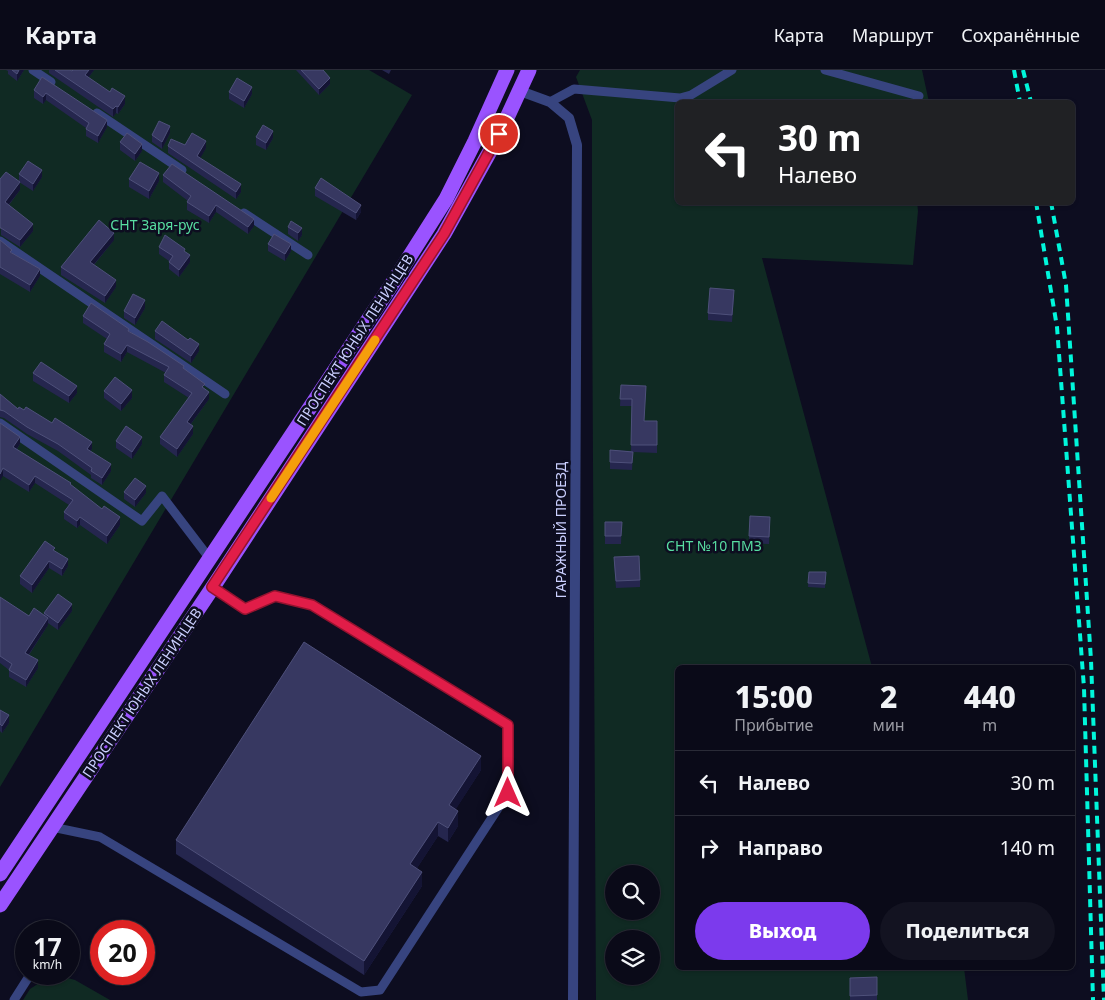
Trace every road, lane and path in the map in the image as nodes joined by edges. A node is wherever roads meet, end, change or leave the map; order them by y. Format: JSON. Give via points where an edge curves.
{"nodes":[{"id":1,"x":33,"y":70,"type":"edge"},
{"id":2,"x":507,"y":70,"type":"edge"},
{"id":3,"x":529,"y":70,"type":"edge"},
{"id":4,"x":732,"y":70,"type":"edge"},
{"id":5,"x":825,"y":70,"type":"edge"},
{"id":6,"x":57,"y":86,"type":"edge"},
{"id":7,"x":520,"y":91,"type":"junction"},
{"id":8,"x":919,"y":96,"type":"dead end"},
{"id":9,"x":550,"y":102,"type":"junction"},
{"id":10,"x":89,"y":108,"type":"edge"},
{"id":11,"x":186,"y":174,"type":"edge"},
{"id":12,"x":235,"y":206,"type":"edge"},
{"id":13,"x":0,"y":241,"type":"edge"},
{"id":14,"x":308,"y":255,"type":"dead end"},
{"id":15,"x":225,"y":394,"type":"dead end"},
{"id":16,"x":0,"y":422,"type":"edge"},
{"id":17,"x":210,"y":559,"type":"junction"},
{"id":18,"x":212,"y":587,"type":"junction"},
{"id":19,"x":52,"y":827,"type":"junction"},
{"id":20,"x":0,"y":874,"type":"edge"},
{"id":21,"x":0,"y":905,"type":"edge"},
{"id":22,"x":24,"y":985,"type":"edge"},
{"id":23,"x":14,"y":1000,"type":"edge"},
{"id":24,"x":573,"y":1000,"type":"edge"}],
"edges":[{"from":1,"to":6,"type":"lane"},
{"from":2,"to":17,"type":"main road","name":"ПРОСПЕКТ ЮНЫХ ЛЕНИНЦЕВ","via":[[446,199]]},
{"from":3,"to":7,"type":"main road","name":"ПРОСПЕКТ ЮНЫХ ЛЕНИНЦЕВ"},
{"from":4,"to":9,"type":"lane","via":[[691,95],[680,98],[574,89]]},
{"from":5,"to":8,"type":"lane"},
{"from":7,"to":9,"type":"street","name":"ГАРАЖНЫЙ ПРОЕЗД"},
{"from":7,"to":18,"type":"main road","name":"ПРОСПЕКТ ЮНЫХ ЛЕНИНЦЕВ","via":[[444,234]]},
{"from":9,"to":24,"type":"street","name":"ГАРАЖНЫЙ ПРОЕЗД","via":[[569,118],[577,145]]},
{"from":10,"to":11,"type":"lane"},
{"from":12,"to":14,"type":"lane"},
{"from":13,"to":15,"type":"lane"},
{"from":16,"to":17,"type":"lane","via":[[142,521],[162,496]]},
{"from":17,"to":20,"type":"main road","name":"ПРОСПЕКТ ЮНЫХ ЛЕНИНЦЕВ"},
{"from":18,"to":19,"type":"main road","name":"ПРОСПЕКТ ЮНЫХ ЛЕНИНЦЕВ"},
{"from":18,"to":19,"type":"lane","via":[[245,609],[275,596],[312,605],[508,725],[508,793],[380,990],[360,992],[100,837]]},
{"from":19,"to":21,"type":"main road","name":"ПРОСПЕКТ ЮНЫХ ЛЕНИНЦЕВ"},
{"from":22,"to":23,"type":"lane"}]}
